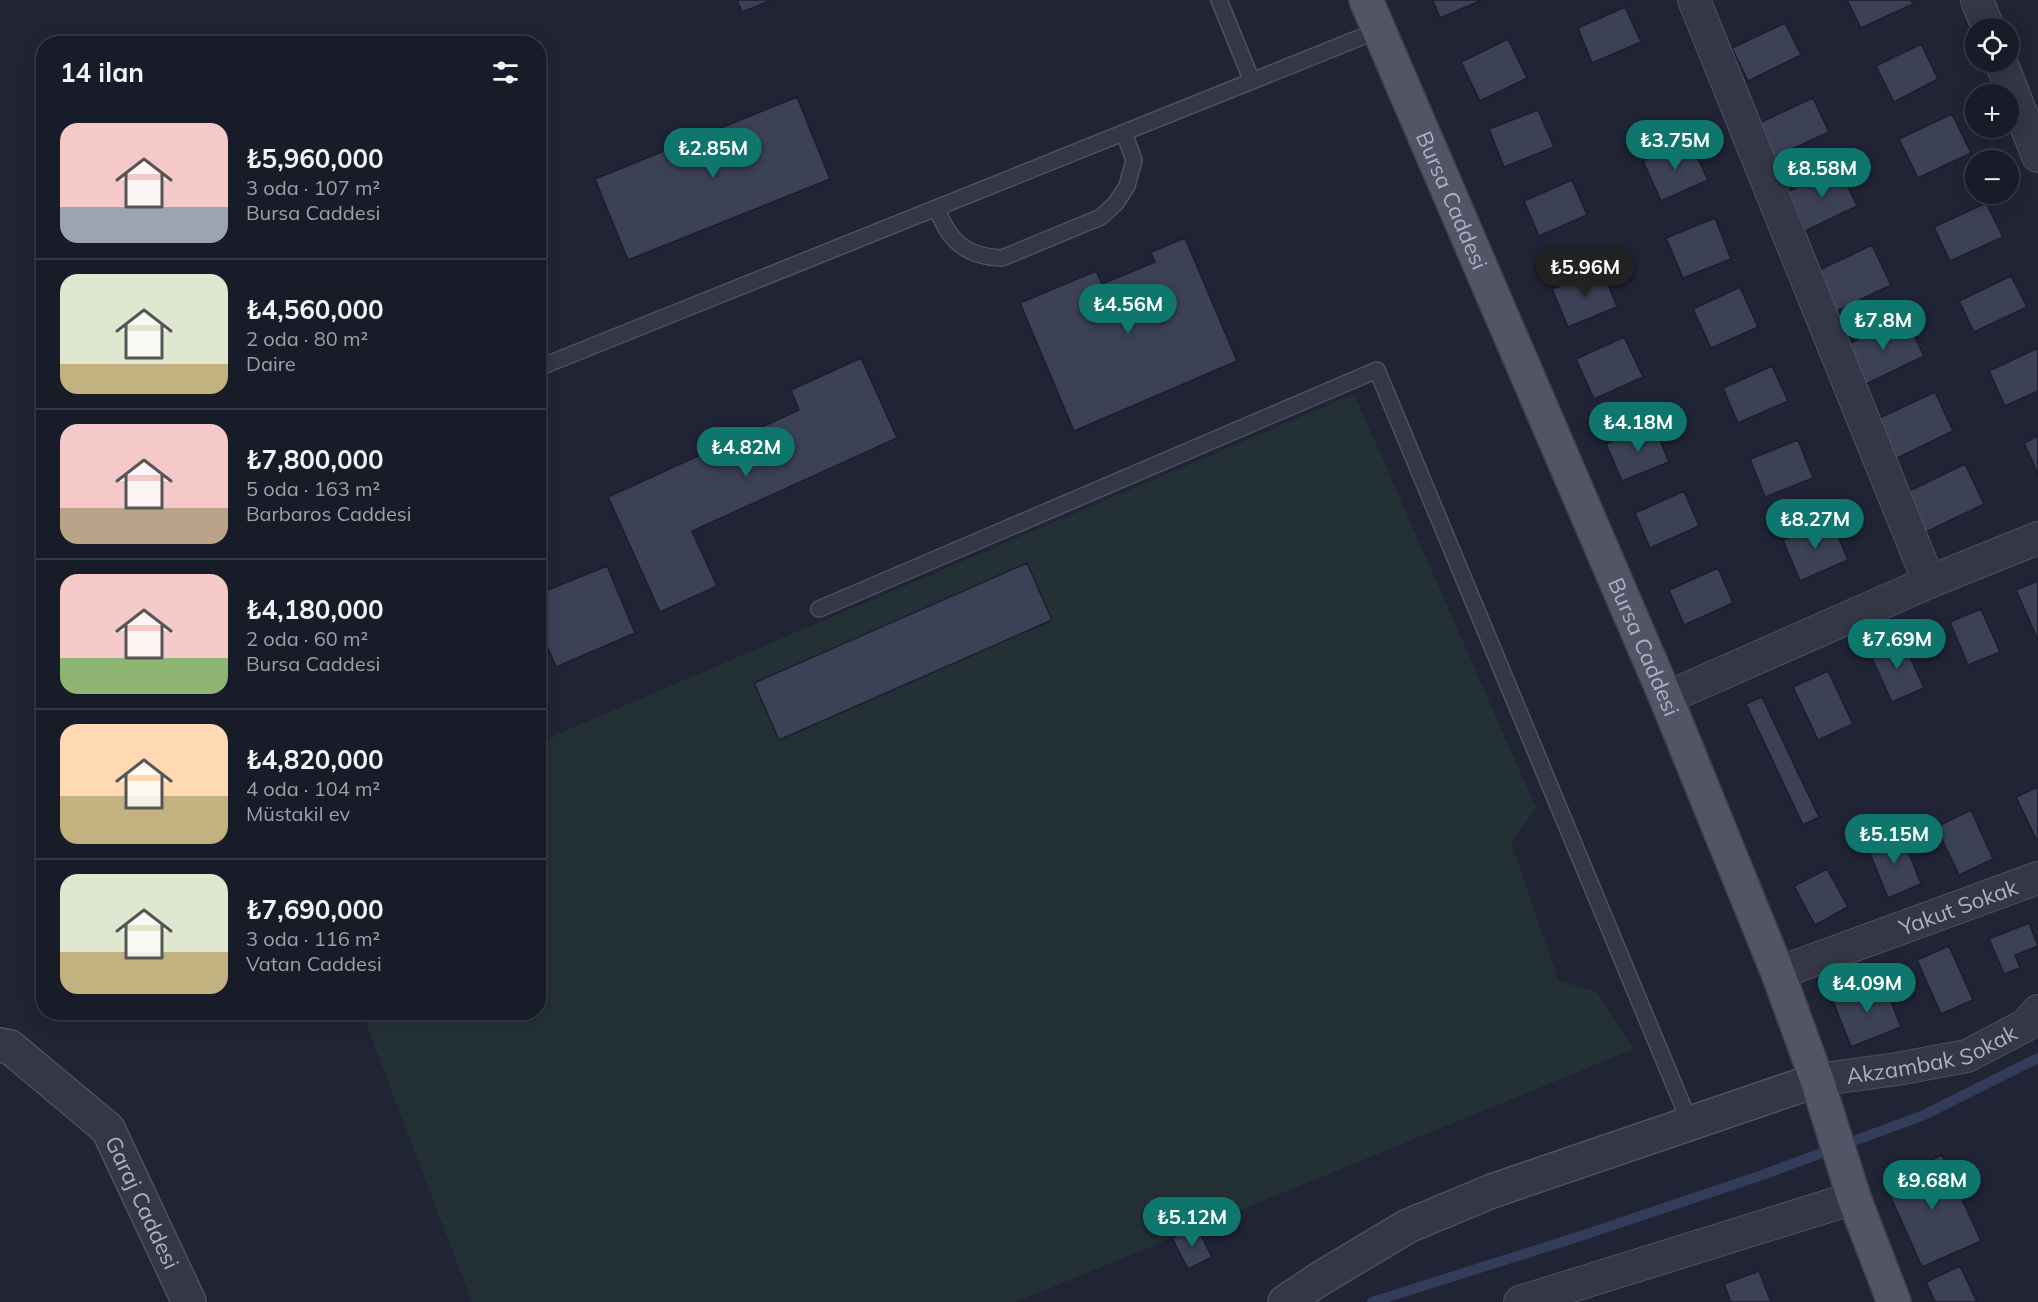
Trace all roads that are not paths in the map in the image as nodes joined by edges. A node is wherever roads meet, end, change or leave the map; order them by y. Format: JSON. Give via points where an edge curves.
{"nodes":[{"id":1,"x":1219,"y":0,"type":"edge"},
{"id":2,"x":1366,"y":0,"type":"edge"},
{"id":3,"x":1694,"y":0,"type":"edge"},
{"id":4,"x":1977,"y":0,"type":"edge"},
{"id":5,"x":1984,"y":18,"type":"edge"},
{"id":6,"x":1379,"y":30,"type":"junction"},
{"id":7,"x":2005,"y":72,"type":"edge"},
{"id":8,"x":1252,"y":81,"type":"junction"},
{"id":9,"x":1124,"y":133,"type":"junction"},
{"id":10,"x":2038,"y":156,"type":"edge"},
{"id":11,"x":937,"y":208,"type":"junction"},
{"id":12,"x":546,"y":365,"type":"edge"},
{"id":13,"x":2038,"y":538,"type":"edge"},
{"id":14,"x":1929,"y":582,"type":"junction"},
{"id":15,"x":819,"y":609,"type":"dead end"},
{"id":16,"x":1666,"y":698,"type":"junction"},
{"id":17,"x":2038,"y":878,"type":"edge"},
{"id":18,"x":1778,"y":973,"type":"junction"},
{"id":19,"x":2038,"y":1011,"type":"edge"},
{"id":20,"x":0,"y":1045,"type":"edge"},
{"id":21,"x":1817,"y":1080,"type":"junction"},
{"id":22,"x":1690,"y":1123,"type":"junction"},
{"id":23,"x":1852,"y":1187,"type":"junction"},
{"id":24,"x":1532,"y":1300,"type":"edge"},
{"id":25,"x":189,"y":1302,"type":"edge"},
{"id":26,"x":1285,"y":1302,"type":"edge"},
{"id":27,"x":1894,"y":1302,"type":"edge"}],
"edges":[{"from":1,"to":8,"type":"lane"},
{"from":2,"to":6,"type":"main road","name":"Bursa Caddesi"},
{"from":3,"to":14,"type":"street"},
{"from":4,"to":5,"type":"street"},
{"from":6,"to":8,"type":"lane"},
{"from":6,"to":16,"type":"main road","name":"Bursa Caddesi"},
{"from":7,"to":10,"type":"street"},
{"from":8,"to":9,"type":"lane"},
{"from":9,"to":11,"type":"lane"},
{"from":9,"to":11,"type":"lane","via":[[1134,160],[1127,186],[1116,203],[1101,217],[1002,258],[987,258],[959,244],[949,234]]},
{"from":11,"to":12,"type":"lane"},
{"from":13,"to":14,"type":"street"},
{"from":14,"to":16,"type":"street"},
{"from":15,"to":22,"type":"lane","via":[[1377,370]]},
{"from":16,"to":18,"type":"main road","name":"Bursa Caddesi"},
{"from":17,"to":18,"type":"street","name":"Yakut Sokak"},
{"from":18,"to":21,"type":"main road","name":"Bursa Caddesi"},
{"from":19,"to":21,"type":"street","name":"Akzambak Sokak","via":[[2026,1025],[1967,1056]]},
{"from":20,"to":25,"type":"street","name":"Garaj Caddesi","via":[[10,1047],[108,1129]]},
{"from":21,"to":22,"type":"street"},
{"from":21,"to":23,"type":"main road","name":"Bursa Caddesi"},
{"from":22,"to":26,"type":"street","via":[[1492,1191],[1408,1226]]},
{"from":23,"to":24,"type":"street"},
{"from":23,"to":27,"type":"main road","name":"Bursa Caddesi"}]}
